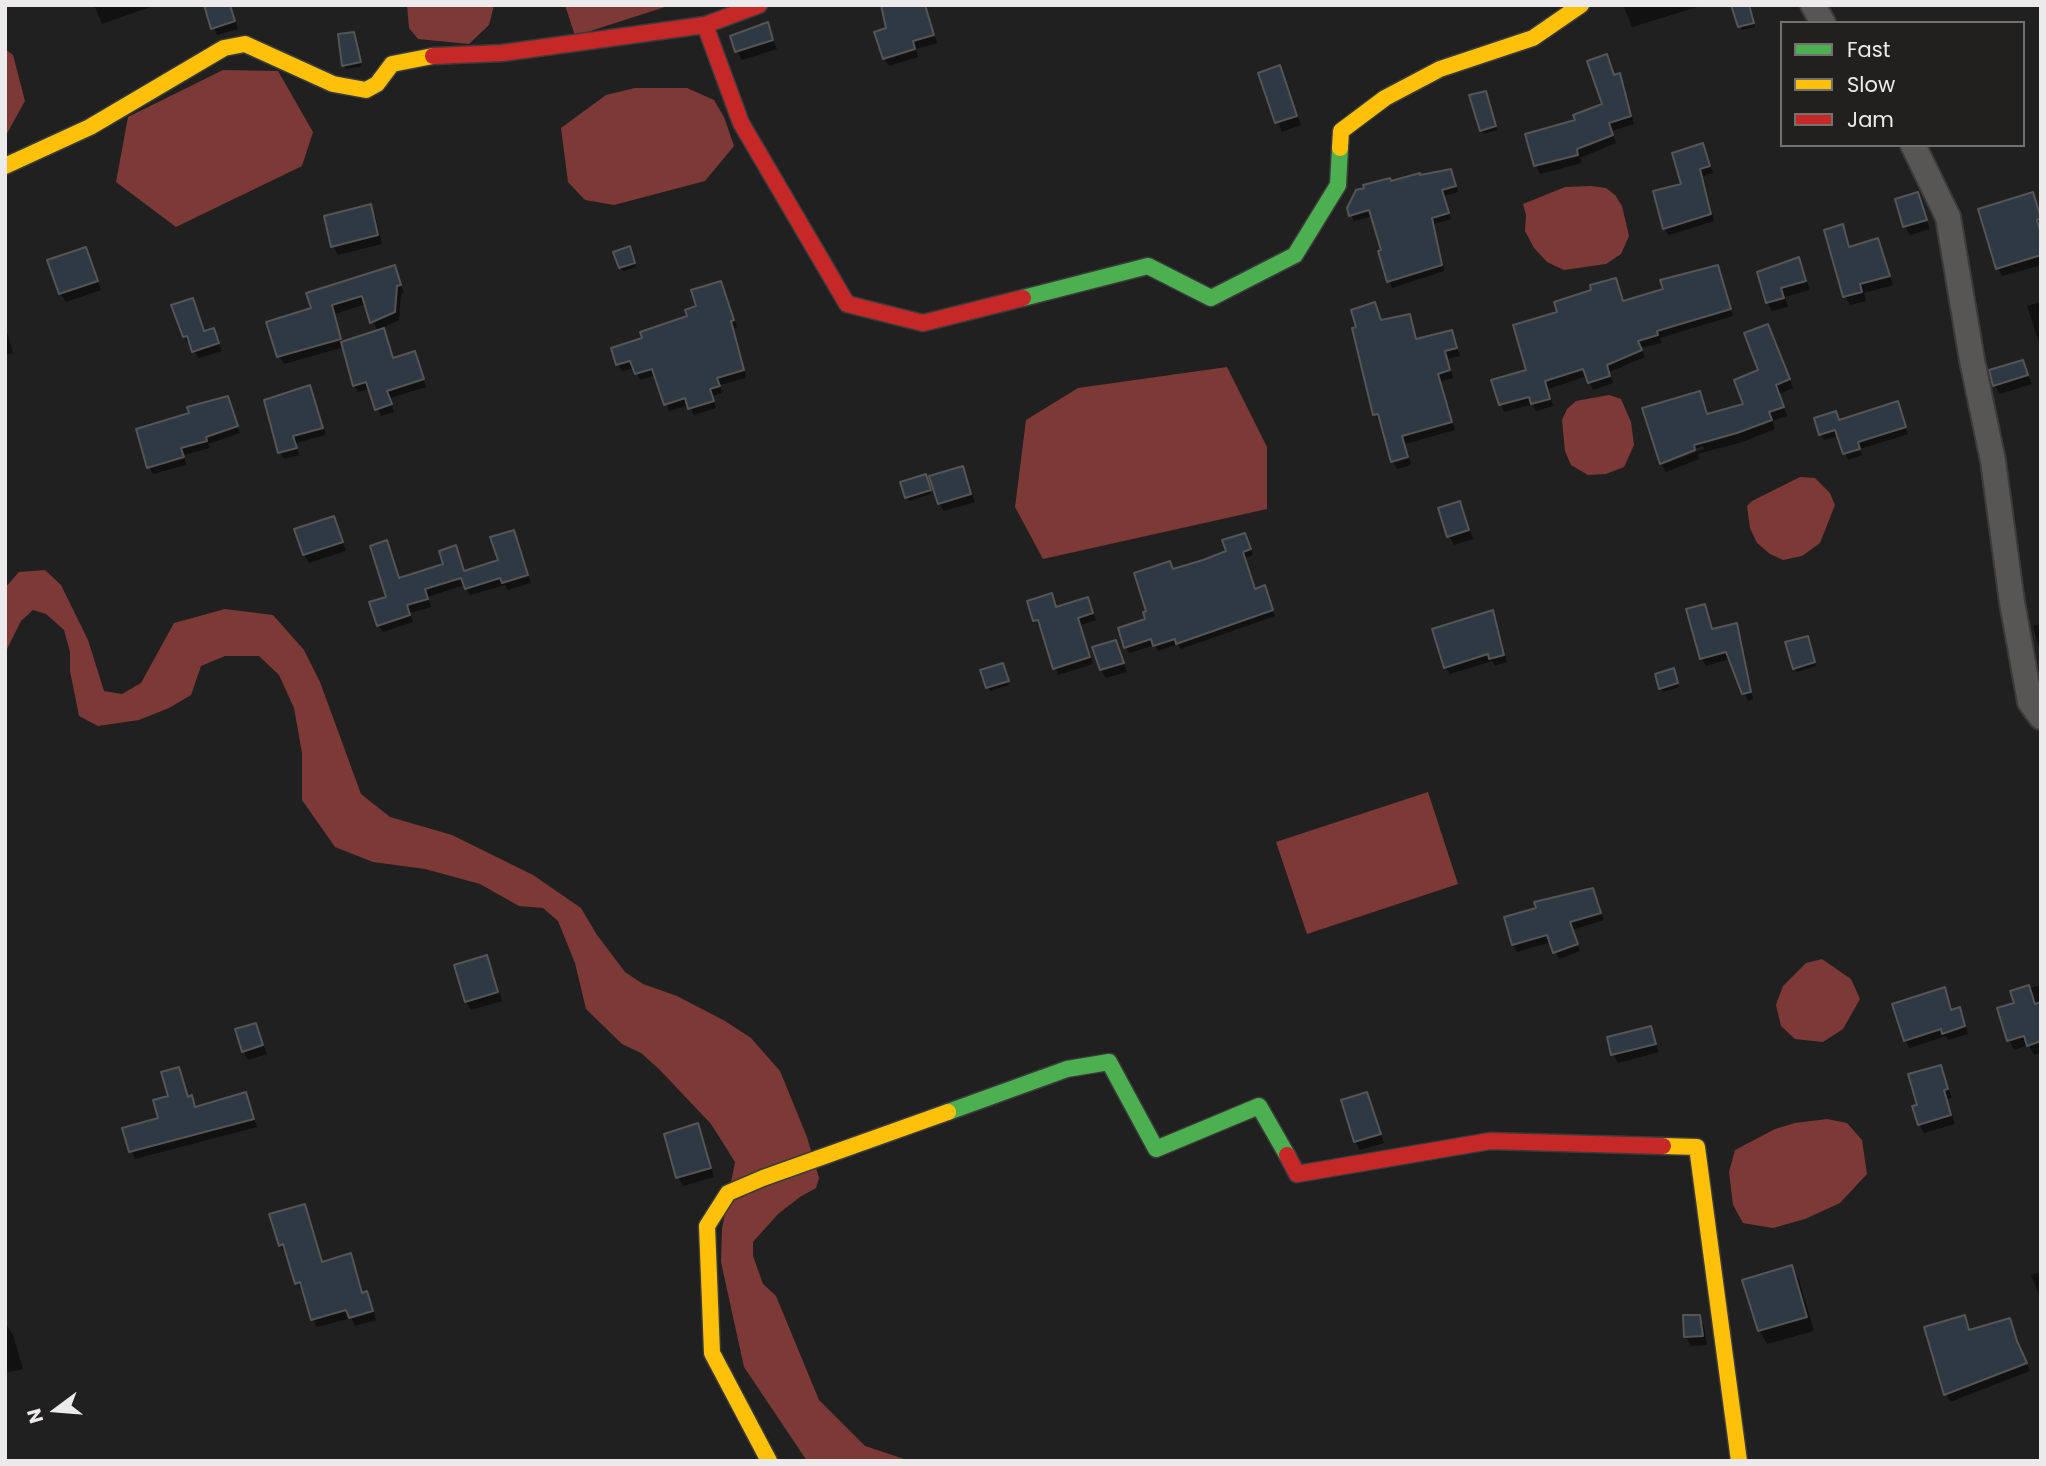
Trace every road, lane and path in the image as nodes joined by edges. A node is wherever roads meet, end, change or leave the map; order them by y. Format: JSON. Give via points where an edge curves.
{"nodes":[{"id":1,"x":759,"y":5,"type":"edge"},
{"id":2,"x":1581,"y":5,"type":"edge"},
{"id":3,"x":1813,"y":5,"type":"edge"},
{"id":4,"x":1822,"y":21,"type":"edge"},
{"id":5,"x":705,"y":24,"type":"junction"},
{"id":6,"x":1914,"y":147,"type":"edge"},
{"id":7,"x":5,"y":166,"type":"edge"},
{"id":8,"x":2041,"y":717,"type":"edge"},
{"id":9,"x":769,"y":1461,"type":"edge"},
{"id":10,"x":1740,"y":1461,"type":"edge"}],
"edges":[{"from":1,"to":5,"type":"street"},
{"from":2,"to":5,"type":"street","via":[[1533,38],[1440,69],[1385,98],[1340,131],[1338,185],[1295,255],[1211,298],[1147,266],[923,323],[847,304],[741,123]]},
{"from":3,"to":4,"type":"street"},
{"from":5,"to":7,"type":"street","via":[[502,53],[432,56],[392,64],[366,90],[333,84],[245,44],[224,48],[90,127]]},
{"from":6,"to":8,"type":"street","via":[[1948,217],[1993,461],[2030,702]]},
{"from":9,"to":10,"type":"street","via":[[712,1353],[707,1226],[728,1194],[1067,1069],[1109,1062],[1156,1149],[1259,1106],[1297,1174],[1490,1140],[1697,1147]]}]}
